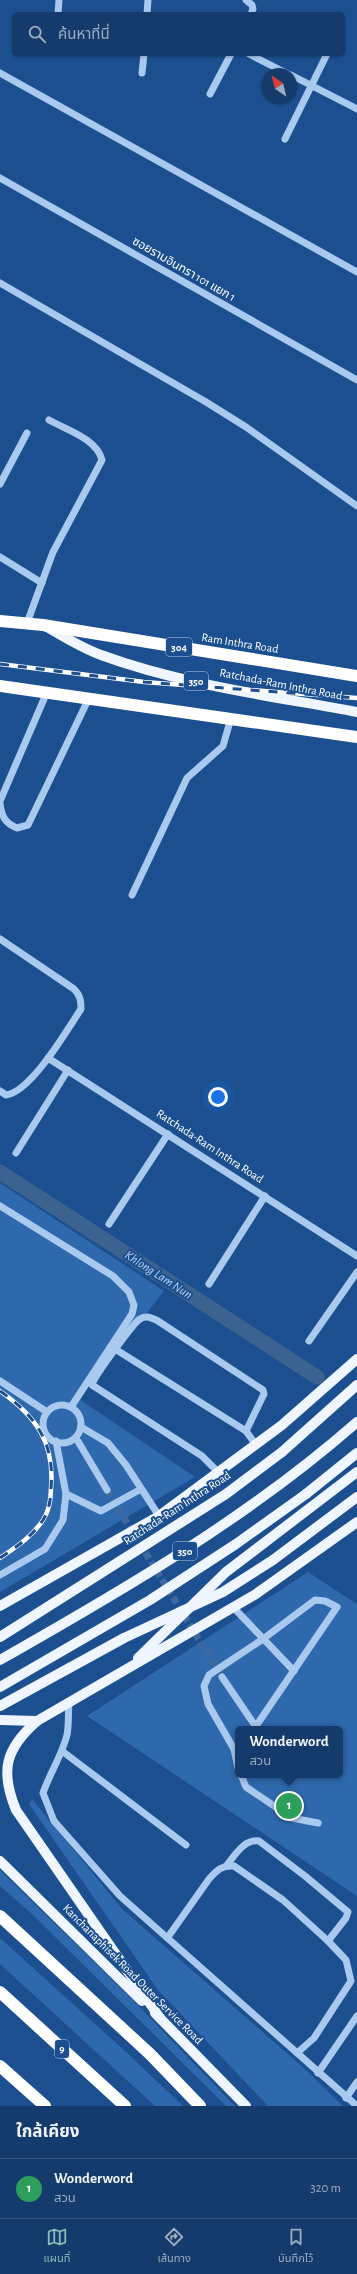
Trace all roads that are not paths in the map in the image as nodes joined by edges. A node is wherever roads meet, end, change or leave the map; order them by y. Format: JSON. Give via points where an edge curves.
{"nodes":[{"id":1,"x":59,"y":0,"type":"edge"},
{"id":2,"x":148,"y":0,"type":"edge"},
{"id":3,"x":246,"y":0,"type":"edge"},
{"id":4,"x":58,"y":12,"type":"edge"},
{"id":5,"x":147,"y":12,"type":"edge"},
{"id":6,"x":252,"y":12,"type":"edge"},
{"id":7,"x":144,"y":56,"type":"edge"},
{"id":8,"x":230,"y":56,"type":"edge"},
{"id":9,"x":253,"y":56,"type":"edge"},
{"id":10,"x":326,"y":56,"type":"edge"},
{"id":11,"x":276,"y":68,"type":"edge"},
{"id":12,"x":0,"y":73,"type":"edge"},
{"id":13,"x":142,"y":73,"type":"dead end"},
{"id":14,"x":297,"y":78,"type":"edge"},
{"id":15,"x":312,"y":86,"type":"junction"},
{"id":16,"x":210,"y":94,"type":"dead end"},
{"id":17,"x":357,"y":109,"type":"edge"},
{"id":18,"x":285,"y":139,"type":"dead end"},
{"id":19,"x":0,"y":178,"type":"edge"},
{"id":20,"x":357,"y":272,"type":"edge"},
{"id":21,"x":0,"y":283,"type":"edge"},
{"id":22,"x":357,"y":380,"type":"edge"},
{"id":23,"x":49,"y":420,"type":"dead end"},
{"id":24,"x":27,"y":433,"type":"dead end"},
{"id":25,"x":0,"y":484,"type":"edge"},
{"id":26,"x":357,"y":506,"type":"edge"},
{"id":27,"x":0,"y":557,"type":"edge"},
{"id":28,"x":42,"y":583,"type":"junction"},
{"id":29,"x":0,"y":621,"type":"edge"},
{"id":30,"x":27,"y":623,"type":"junction"},
{"id":31,"x":43,"y":625,"type":"junction"},
{"id":32,"x":357,"y":676,"type":"edge"},
{"id":33,"x":0,"y":686,"type":"edge"},
{"id":34,"x":47,"y":692,"type":"junction"},
{"id":35,"x":89,"y":698,"type":"junction"},
{"id":36,"x":357,"y":712,"type":"edge"},
{"id":37,"x":231,"y":718,"type":"junction"},
{"id":38,"x":357,"y":737,"type":"edge"},
{"id":39,"x":0,"y":801,"type":"edge"},
{"id":40,"x":0,"y":804,"type":"edge"},
{"id":41,"x":132,"y":895,"type":"dead end"},
{"id":42,"x":0,"y":939,"type":"edge"},
{"id":43,"x":48,"y":1058,"type":"junction"},
{"id":44,"x":68,"y":1070,"type":"junction"},
{"id":45,"x":0,"y":1090,"type":"edge"},
{"id":46,"x":168,"y":1134,"type":"junction"},
{"id":47,"x":16,"y":1154,"type":"dead end"},
{"id":48,"x":265,"y":1196,"type":"junction"},
{"id":49,"x":0,"y":1206,"type":"edge"},
{"id":50,"x":109,"y":1224,"type":"dead end"},
{"id":51,"x":357,"y":1256,"type":"edge"},
{"id":52,"x":357,"y":1272,"type":"edge"},
{"id":53,"x":209,"y":1284,"type":"dead end"},
{"id":54,"x":309,"y":1341,"type":"dead end"},
{"id":55,"x":115,"y":1349,"type":"junction"},
{"id":56,"x":357,"y":1359,"type":"edge"},
{"id":57,"x":0,"y":1381,"type":"edge"},
{"id":58,"x":357,"y":1385,"type":"edge"},
{"id":59,"x":71,"y":1407,"type":"junction"},
{"id":60,"x":47,"y":1412,"type":"junction"},
{"id":61,"x":357,"y":1422,"type":"edge"},
{"id":62,"x":81,"y":1427,"type":"junction"},
{"id":63,"x":246,"y":1430,"type":"junction"},
{"id":64,"x":76,"y":1438,"type":"junction"},
{"id":65,"x":56,"y":1441,"type":"junction"},
{"id":66,"x":256,"y":1445,"type":"junction"},
{"id":67,"x":357,"y":1453,"type":"edge"},
{"id":68,"x":357,"y":1472,"type":"edge"},
{"id":69,"x":219,"y":1473,"type":"junction"},
{"id":70,"x":141,"y":1489,"type":"junction"},
{"id":71,"x":108,"y":1490,"type":"tunnel mouth"},
{"id":72,"x":66,"y":1494,"type":"junction"},
{"id":73,"x":357,"y":1497,"type":"edge"},
{"id":74,"x":159,"y":1516,"type":"junction"},
{"id":75,"x":357,"y":1522,"type":"edge"},
{"id":76,"x":0,"y":1575,"type":"edge"},
{"id":77,"x":0,"y":1606,"type":"edge"},
{"id":78,"x":233,"y":1607,"type":"junction"},
{"id":79,"x":0,"y":1637,"type":"edge"},
{"id":80,"x":264,"y":1639,"type":"junction"},
{"id":81,"x":0,"y":1660,"type":"edge"},
{"id":82,"x":294,"y":1671,"type":"junction"},
{"id":83,"x":222,"y":1677,"type":"tunnel mouth"},
{"id":84,"x":112,"y":1678,"type":"junction"},
{"id":85,"x":0,"y":1687,"type":"edge"},
{"id":86,"x":69,"y":1704,"type":"junction"},
{"id":87,"x":0,"y":1706,"type":"edge"},
{"id":88,"x":0,"y":1720,"type":"edge"},
{"id":89,"x":36,"y":1721,"type":"junction"},
{"id":90,"x":254,"y":1726,"type":"edge"},
{"id":91,"x":256,"y":1726,"type":"edge"},
{"id":92,"x":62,"y":1751,"type":"junction"},
{"id":93,"x":235,"y":1753,"type":"edge"},
{"id":94,"x":242,"y":1778,"type":"edge"},
{"id":95,"x":318,"y":1823,"type":"dead end"},
{"id":96,"x":186,"y":1845,"type":"dead end"},
{"id":97,"x":0,"y":1861,"type":"edge"},
{"id":98,"x":227,"y":1865,"type":"junction"},
{"id":99,"x":0,"y":1916,"type":"edge"},
{"id":100,"x":168,"y":1938,"type":"junction"},
{"id":101,"x":328,"y":1940,"type":"junction"},
{"id":102,"x":0,"y":1992,"type":"edge"},
{"id":103,"x":357,"y":2016,"type":"edge"},
{"id":104,"x":160,"y":2018,"type":"junction"},
{"id":105,"x":297,"y":2053,"type":"junction"},
{"id":106,"x":0,"y":2066,"type":"edge"},
{"id":107,"x":318,"y":2073,"type":"junction"},
{"id":108,"x":357,"y":2082,"type":"edge"},
{"id":109,"x":346,"y":2098,"type":"junction"},
{"id":110,"x":45,"y":2106,"type":"edge"},
{"id":111,"x":125,"y":2106,"type":"edge"},
{"id":112,"x":200,"y":2106,"type":"edge"},
{"id":113,"x":246,"y":2106,"type":"edge"},
{"id":114,"x":357,"y":2106,"type":"edge"}],
"edges":[{"from":1,"to":4,"type":"street"},
{"from":2,"to":5,"type":"street"},
{"from":3,"to":6,"type":"street","via":[[252,4]]},
{"from":7,"to":13,"type":"street"},
{"from":8,"to":16,"type":"street"},
{"from":9,"to":11,"type":"street"},
{"from":10,"to":15,"type":"street"},
{"from":12,"to":20,"type":"street"},
{"from":14,"to":15,"type":"street"},
{"from":15,"to":17,"type":"street"},
{"from":15,"to":18,"type":"street"},
{"from":19,"to":22,"type":"street","name":"ซอยรามอินทรา 101 แยก 1"},
{"from":21,"to":26,"type":"street","via":[[206,402],[246,427]]},
{"from":23,"to":28,"type":"street","via":[[90,443],[100,451],[102,460],[67,523]]},
{"from":24,"to":25,"type":"street"},
{"from":27,"to":28,"type":"street"},
{"from":28,"to":30,"type":"street"},
{"from":29,"to":30,"type":"highway","name":"Ram Inthra Road","number":"304"},
{"from":30,"to":31,"type":"highway","name":"Ram Inthra Road","number":"304"},
{"from":31,"to":32,"type":"highway","name":"Ram Inthra Road","number":"304"},
{"from":31,"to":36,"type":"main road","name":"Ratchada-Ram Inthra Road","number":"350","via":[[80,646],[137,667]]},
{"from":33,"to":34,"type":"highway"},
{"from":34,"to":35,"type":"highway"},
{"from":34,"to":39,"type":"street"},
{"from":35,"to":37,"type":"highway"},
{"from":35,"to":40,"type":"street","via":[[28,825],[17,828],[9,824],[2,817]]},
{"from":37,"to":38,"type":"highway"},
{"from":37,"to":41,"type":"street","via":[[223,746],[187,778]]},
{"from":42,"to":43,"type":"street","via":[[78,994],[81,1009]]},
{"from":43,"to":44,"type":"street","name":"Ratchada-Ram Inthra Road"},
{"from":43,"to":45,"type":"street","via":[[14,1094],[6,1095]]},
{"from":44,"to":46,"type":"street","name":"Ratchada-Ram Inthra Road"},
{"from":44,"to":47,"type":"street"},
{"from":46,"to":48,"type":"street","name":"Ratchada-Ram Inthra Road"},
{"from":46,"to":50,"type":"street"},
{"from":48,"to":51,"type":"street","name":"Ratchada-Ram Inthra Road"},
{"from":48,"to":53,"type":"street"},
{"from":49,"to":59,"type":"street","via":[[113,1276],[129,1292],[134,1305],[132,1314]]},
{"from":52,"to":54,"type":"street"},
{"from":55,"to":63,"type":"street"},
{"from":55,"to":63,"type":"street","via":[[140,1319],[147,1316],[158,1321],[263,1390],[264,1394]]},
{"from":55,"to":69,"type":"street","via":[[92,1382],[93,1387],[202,1456]]},
{"from":56,"to":66,"type":"main road"},
{"from":57,"to":60,"type":"street"},
{"from":58,"to":79,"type":"main road","name":"Ratchada-Ram Inthra Road","number":"350","bridge":true,"via":[[282,1452],[226,1494]]},
{"from":59,"to":60,"type":"street","via":[[58,1405]]},
{"from":59,"to":62,"type":"street","via":[[80,1415]]},
{"from":60,"to":65,"type":"street","via":[[44,1418],[45,1431]]},
{"from":61,"to":81,"type":"main road","number":"350","bridge":true,"via":[[257,1502],[191,1547],[80,1615]]},
{"from":62,"to":64,"type":"street"},
{"from":62,"to":70,"type":"street","via":[[108,1443]]},
{"from":63,"to":66,"type":"street"},
{"from":64,"to":65,"type":"street","via":[[65,1443]]},
{"from":64,"to":71,"type":"street"},
{"from":65,"to":72,"type":"street"},
{"from":66,"to":69,"type":"main road"},
{"from":67,"to":85,"type":"main road","number":"350","bridge":true,"via":[[306,1494],[219,1556],[150,1600]]},
{"from":68,"to":84,"type":"main road","via":[[208,1587],[150,1648]]},
{"from":69,"to":74,"type":"main road"},
{"from":70,"to":72,"type":"street","via":[[101,1511]]},
{"from":70,"to":74,"type":"street"},
{"from":72,"to":76,"type":"street","via":[[63,1520],[45,1549]]},
{"from":73,"to":87,"type":"main road","bridge":true,"via":[[273,1560],[223,1592],[124,1638]]},
{"from":74,"to":77,"type":"main road"},
{"from":75,"to":78,"type":"main road"},
{"from":78,"to":80,"type":"street"},
{"from":78,"to":84,"type":"main road"},
{"from":80,"to":82,"type":"street"},
{"from":80,"to":82,"type":"street","via":[[315,1600],[325,1601],[337,1607]]},
{"from":80,"to":93,"type":"street","via":[[209,1675],[204,1686],[208,1704]]},
{"from":82,"to":91,"type":"street"},
{"from":83,"to":90,"type":"street"},
{"from":84,"to":86,"type":"main road"},
{"from":86,"to":89,"type":"main road"},
{"from":86,"to":92,"type":"street","via":[[67,1733]]},
{"from":88,"to":89,"type":"main road"},
{"from":89,"to":104,"type":"main road","via":[[13,1746],[7,1761],[5,1776],[8,1792],[16,1810]]},
{"from":92,"to":96,"type":"street"},
{"from":92,"to":100,"type":"street","via":[[43,1793],[54,1821],[120,1896]]},
{"from":94,"to":95,"type":"street","via":[[246,1787],[292,1818]]},
{"from":97,"to":104,"type":"main road","name":"Kanchanaphisek Road Outer Service Road"},
{"from":98,"to":100,"type":"street","via":[[217,1870],[209,1879]]},
{"from":98,"to":101,"type":"street","via":[[234,1866],[283,1900]]},
{"from":98,"to":101,"type":"street","via":[[248,1843],[253,1840],[259,1841],[346,1909],[346,1918]]},
{"from":99,"to":112,"type":"highway","via":[[150,2054]]},
{"from":100,"to":105,"type":"street"},
{"from":101,"to":105,"type":"street","via":[[346,1960],[351,1981],[314,2038]]},
{"from":102,"to":111,"type":"highway","number":"9"},
{"from":103,"to":107,"type":"street"},
{"from":104,"to":113,"type":"main road","name":"Kanchanaphisek Road Outer Service Road"},
{"from":105,"to":107,"type":"street"},
{"from":106,"to":110,"type":"highway"},
{"from":107,"to":109,"type":"street"},
{"from":108,"to":109,"type":"street"},
{"from":109,"to":114,"type":"street"}]}
